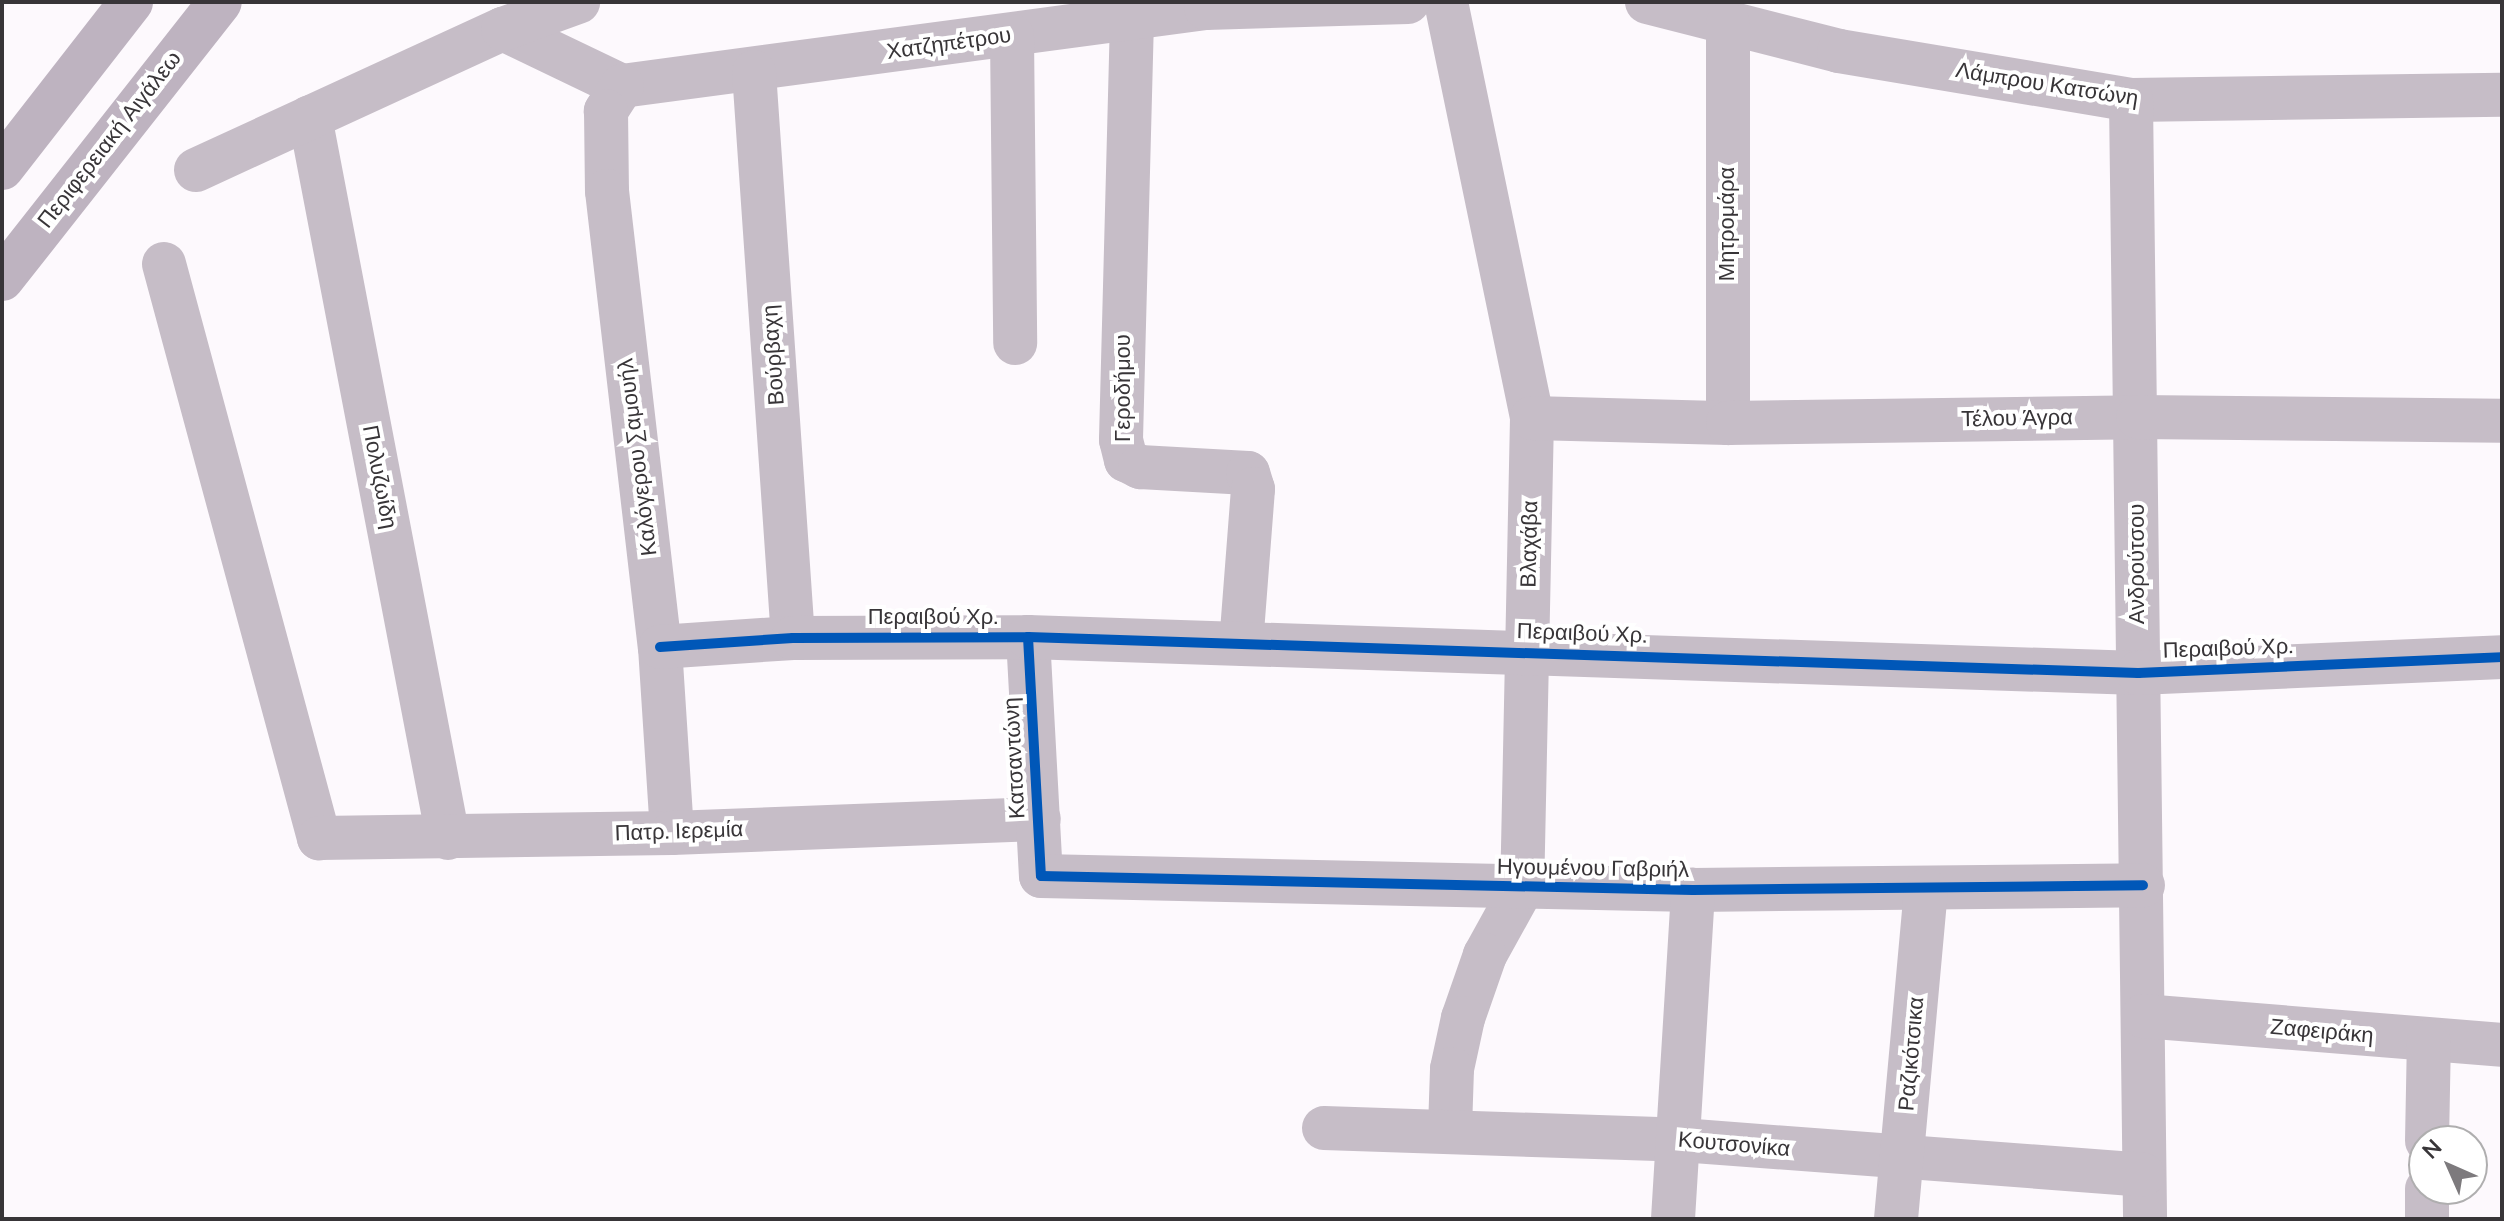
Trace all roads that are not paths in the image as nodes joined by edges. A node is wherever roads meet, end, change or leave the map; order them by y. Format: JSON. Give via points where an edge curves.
{"nodes":[{"id":1,"x":131,"y":2,"type":"edge"},
{"id":2,"x":220,"y":2,"type":"edge"},
{"id":3,"x":578,"y":2,"type":"edge"},
{"id":4,"x":1408,"y":2,"type":"edge"},
{"id":5,"x":1446,"y":2,"type":"edge"},
{"id":6,"x":1647,"y":2,"type":"edge"},
{"id":7,"x":497,"y":15,"type":"edge"},
{"id":8,"x":1132,"y":19,"type":"junction"},
{"id":9,"x":1728,"y":24,"type":"junction"},
{"id":10,"x":1012,"y":36,"type":"junction"},
{"id":11,"x":754,"y":72,"type":"junction"},
{"id":12,"x":622,"y":86,"type":"junction"},
{"id":13,"x":2502,"y":95,"type":"edge"},
{"id":14,"x":2131,"y":100,"type":"junction"},
{"id":15,"x":310,"y":117,"type":"junction"},
{"id":16,"x":2,"y":168,"type":"edge"},
{"id":17,"x":196,"y":170,"type":"dead end"},
{"id":18,"x":164,"y":264,"type":"dead end"},
{"id":19,"x":2,"y":279,"type":"edge"},
{"id":20,"x":1015,"y":343,"type":"dead end"},
{"id":21,"x":2138,"y":417,"type":"junction"},
{"id":22,"x":1532,"y":418,"type":"junction"},
{"id":23,"x":2502,"y":421,"type":"edge"},
{"id":24,"x":1728,"y":423,"type":"junction"},
{"id":25,"x":1028,"y":637,"type":"junction"},
{"id":26,"x":793,"y":638,"type":"junction"},
{"id":27,"x":1241,"y":644,"type":"junction"},
{"id":28,"x":660,"y":647,"type":"junction"},
{"id":29,"x":1529,"y":652,"type":"junction"},
{"id":30,"x":2502,"y":657,"type":"edge"},
{"id":31,"x":2138,"y":673,"type":"junction"},
{"id":32,"x":1039,"y":819,"type":"junction"},
{"id":33,"x":672,"y":833,"type":"junction"},
{"id":34,"x":448,"y":838,"type":"junction"},
{"id":35,"x":1041,"y":876,"type":"joint"},
{"id":36,"x":2143,"y":885,"type":"junction"},
{"id":37,"x":1522,"y":888,"type":"junction"},
{"id":38,"x":1693,"y":890,"type":"junction"},
{"id":39,"x":1926,"y":890,"type":"junction"},
{"id":40,"x":2143,"y":1016,"type":"junction"},
{"id":41,"x":2429,"y":1041,"type":"junction"},
{"id":42,"x":2502,"y":1045,"type":"edge"},
{"id":43,"x":2427,"y":1125,"type":"edge"},
{"id":44,"x":1324,"y":1128,"type":"dead end"},
{"id":45,"x":1450,"y":1129,"type":"junction"},
{"id":46,"x":1681,"y":1140,"type":"junction"},
{"id":47,"x":1902,"y":1160,"type":"junction"},
{"id":48,"x":2143,"y":1175,"type":"junction"},
{"id":49,"x":1673,"y":1219,"type":"edge"},
{"id":50,"x":1896,"y":1219,"type":"edge"},
{"id":51,"x":2145,"y":1219,"type":"edge"}],
"edges":[{"from":1,"to":16,"type":"main road"},
{"from":2,"to":19,"type":"main road","name":"Περιφερειακή Αιγάλεω"},
{"from":3,"to":7,"type":"street"},
{"from":4,"to":8,"type":"street","name":"Χατζηπέτρου","via":[[1206,8]]},
{"from":5,"to":22,"type":"street","name":"Βλαχάβα"},
{"from":6,"to":9,"type":"street","name":"Λάμπρου Κατσώνη"},
{"from":7,"to":12,"type":"street"},
{"from":7,"to":15,"type":"street"},
{"from":8,"to":10,"type":"street","name":"Χατζηπέτρου"},
{"from":8,"to":27,"type":"street","name":"Γεροδήμου","via":[[1121,440],[1126,460],[1140,467],[1248,473],[1253,489]]},
{"from":9,"to":14,"type":"street","name":"Λάμπρου Κατσώνη","via":[[1839,51]]},
{"from":9,"to":24,"type":"street","name":"Μητρομάρα"},
{"from":10,"to":11,"type":"street","name":"Χατζηπέτρου"},
{"from":10,"to":20,"type":"street"},
{"from":11,"to":12,"type":"street","name":"Χατζηπέτρου"},
{"from":11,"to":26,"type":"street","name":"Βούρβαχη"},
{"from":12,"to":28,"type":"street","name":"Καλόγερου Σαμουήλ","via":[[606,111],[607,191]]},
{"from":13,"to":14,"type":"street","name":"Λάμπρου Κατσώνη"},
{"from":14,"to":21,"type":"street","name":"Ανδρούτσου"},
{"from":15,"to":17,"type":"street"},
{"from":15,"to":34,"type":"street","name":"Πολυζωίδη"},
{"from":18,"to":34,"type":"street","name":"Πατρ. Ιερεμία","via":[[319,838]]},
{"from":21,"to":23,"type":"street","name":"Τέλου Άγρα"},
{"from":21,"to":24,"type":"street","name":"Τέλου Άγρα"},
{"from":21,"to":31,"type":"street","name":"Ανδρούτσου"},
{"from":22,"to":24,"type":"street","name":"Τέλου Άγρα"},
{"from":22,"to":29,"type":"street","name":"Βλαχάβα"},
{"from":25,"to":26,"type":"street","name":"Περαιβού Χρ."},
{"from":25,"to":27,"type":"street","name":"Περαιβού Χρ."},
{"from":25,"to":32,"type":"street","name":"Κατσαντώνη"},
{"from":26,"to":28,"type":"street","name":"Περαιβού Χρ."},
{"from":27,"to":29,"type":"street","name":"Περαιβού Χρ."},
{"from":28,"to":33,"type":"street","name":"Καλόγερου Σαμουήλ"},
{"from":29,"to":31,"type":"street","name":"Περαιβού Χρ."},
{"from":29,"to":37,"type":"street","name":"Βλαχάβα"},
{"from":30,"to":31,"type":"street","name":"Περαιβού Χρ."},
{"from":31,"to":36,"type":"street","name":"Ανδρούτσου"},
{"from":32,"to":33,"type":"street","name":"Πατρ. Ιερεμία"},
{"from":32,"to":35,"type":"street","name":"Κατσαντώνη"},
{"from":33,"to":34,"type":"street","name":"Πατρ. Ιερεμία"},
{"from":35,"to":37,"type":"street","name":"Ηγουμένου Γαβριήλ"},
{"from":36,"to":39,"type":"street","name":"Ηγουμένου Γαβριήλ"},
{"from":36,"to":40,"type":"street","name":"Ανδρούτσου"},
{"from":37,"to":38,"type":"street","name":"Ηγουμένου Γαβριήλ"},
{"from":37,"to":45,"type":"street","name":"Βλαχάβα","via":[[1485,955],[1463,1018],[1452,1069]]},
{"from":38,"to":39,"type":"street","name":"Ηγουμένου Γαβριήλ"},
{"from":38,"to":46,"type":"street"},
{"from":39,"to":47,"type":"street","name":"Ραζικότσικα"},
{"from":40,"to":41,"type":"street","name":"Ζαφειράκη"},
{"from":40,"to":48,"type":"street","name":"Ανδρούτσου"},
{"from":41,"to":42,"type":"street","name":"Ζαφειράκη"},
{"from":41,"to":43,"type":"street"},
{"from":44,"to":45,"type":"street","name":"Κουτσονίκα"},
{"from":45,"to":46,"type":"street","name":"Κουτσονίκα"},
{"from":46,"to":47,"type":"street","name":"Κουτσονίκα"},
{"from":46,"to":49,"type":"street"},
{"from":47,"to":48,"type":"street","name":"Κουτσονίκα"},
{"from":47,"to":50,"type":"street","name":"Ραζικότσικα"},
{"from":48,"to":51,"type":"street","name":"Ανδρούτσου"}]}
